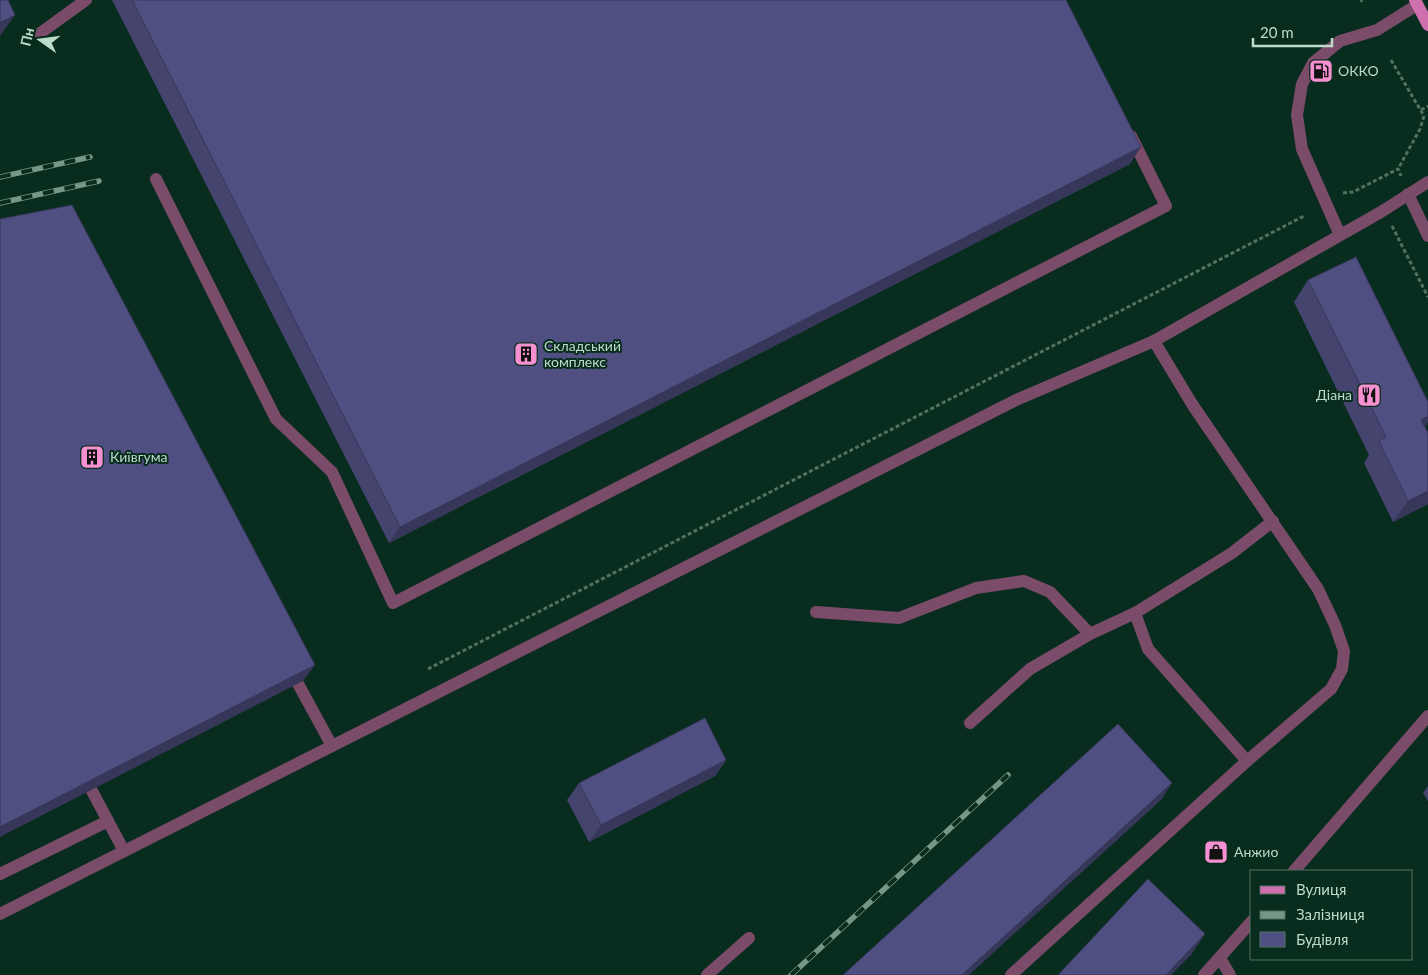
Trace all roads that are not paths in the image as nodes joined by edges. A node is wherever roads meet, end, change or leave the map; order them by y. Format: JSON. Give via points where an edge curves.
{"nodes":[{"id":1,"x":86,"y":0,"type":"edge"},
{"id":2,"x":1416,"y":3,"type":"edge"},
{"id":3,"x":1428,"y":25,"type":"edge"},
{"id":4,"x":39,"y":34,"type":"dead end"},
{"id":5,"x":1126,"y":125,"type":"edge"},
{"id":6,"x":156,"y":179,"type":"dead end"},
{"id":7,"x":1428,"y":182,"type":"edge"},
{"id":8,"x":1408,"y":194,"type":"junction"},
{"id":9,"x":1340,"y":235,"type":"junction"},
{"id":10,"x":1428,"y":236,"type":"edge"},
{"id":11,"x":1154,"y":341,"type":"junction"},
{"id":12,"x":1273,"y":520,"type":"junction"},
{"id":13,"x":816,"y":612,"type":"dead end"},
{"id":14,"x":1135,"y":613,"type":"junction"},
{"id":15,"x":1090,"y":634,"type":"junction"},
{"id":16,"x":283,"y":656,"type":"edge"},
{"id":17,"x":1428,"y":716,"type":"edge"},
{"id":18,"x":970,"y":723,"type":"dead end"},
{"id":19,"x":332,"y":746,"type":"junction"},
{"id":20,"x":1248,"y":761,"type":"junction"},
{"id":21,"x":78,"y":766,"type":"edge"},
{"id":22,"x":108,"y":821,"type":"junction"},
{"id":23,"x":124,"y":851,"type":"junction"},
{"id":24,"x":1295,"y":870,"type":"edge"},
{"id":25,"x":0,"y":874,"type":"edge"},
{"id":26,"x":0,"y":914,"type":"edge"},
{"id":27,"x":1250,"y":923,"type":"edge"},
{"id":28,"x":749,"y":938,"type":"dead end"},
{"id":29,"x":1220,"y":958,"type":"junction"},
{"id":30,"x":707,"y":975,"type":"edge"},
{"id":31,"x":1011,"y":975,"type":"edge"},
{"id":32,"x":1204,"y":975,"type":"edge"},
{"id":33,"x":1230,"y":975,"type":"edge"}],
"edges":[{"from":1,"to":4,"type":"street"},
{"from":2,"to":3,"type":"main road"},
{"from":2,"to":9,"type":"street","via":[[1376,30],[1340,41],[1313,63],[1302,84],[1296,115],[1302,149]]},
{"from":5,"to":6,"type":"street","via":[[1166,206],[393,603],[332,472],[276,419]]},
{"from":7,"to":8,"type":"street"},
{"from":8,"to":9,"type":"street"},
{"from":8,"to":10,"type":"street"},
{"from":9,"to":11,"type":"street"},
{"from":11,"to":12,"type":"street","via":[[1192,404]]},
{"from":11,"to":19,"type":"street","via":[[1016,400]]},
{"from":12,"to":14,"type":"street","via":[[1232,553]]},
{"from":12,"to":20,"type":"street","via":[[1318,589],[1336,624],[1344,651],[1342,669],[1331,689]]},
{"from":13,"to":15,"type":"street","via":[[899,618],[976,588],[1024,581],[1050,592]]},
{"from":14,"to":15,"type":"street"},
{"from":14,"to":20,"type":"street","via":[[1148,649]]},
{"from":15,"to":18,"type":"street","via":[[1030,669]]},
{"from":16,"to":19,"type":"street"},
{"from":17,"to":24,"type":"street"},
{"from":19,"to":23,"type":"street"},
{"from":20,"to":31,"type":"street"},
{"from":21,"to":22,"type":"street"},
{"from":22,"to":23,"type":"street"},
{"from":22,"to":25,"type":"street"},
{"from":23,"to":26,"type":"street"},
{"from":27,"to":29,"type":"street"},
{"from":28,"to":30,"type":"street"},
{"from":29,"to":32,"type":"street"},
{"from":29,"to":33,"type":"street"}]}
